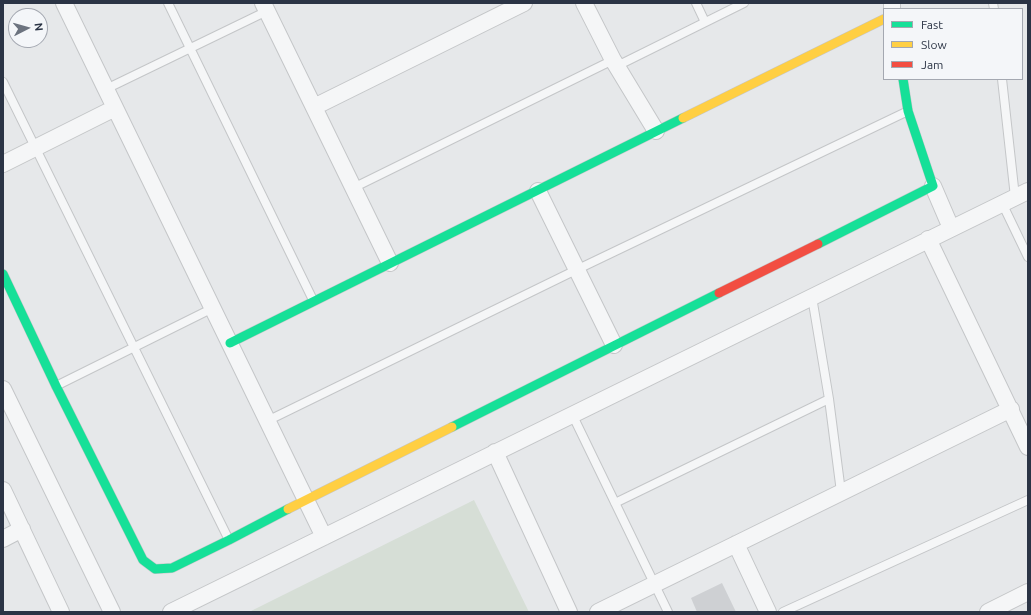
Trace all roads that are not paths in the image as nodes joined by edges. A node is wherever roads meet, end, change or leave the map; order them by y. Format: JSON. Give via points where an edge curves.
{"nodes":[{"id":1,"x":64,"y":3,"type":"edge"},
{"id":2,"x":168,"y":3,"type":"edge"},
{"id":3,"x":524,"y":3,"type":"edge"},
{"id":4,"x":584,"y":3,"type":"edge"},
{"id":5,"x":696,"y":3,"type":"edge"},
{"id":6,"x":744,"y":3,"type":"edge"},
{"id":7,"x":265,"y":7,"type":"edge"},
{"id":8,"x":883,"y":20,"type":"edge"},
{"id":9,"x":705,"y":22,"type":"junction"},
{"id":10,"x":190,"y":48,"type":"junction"},
{"id":11,"x":615,"y":63,"type":"junction"},
{"id":12,"x":903,"y":80,"type":"edge"},
{"id":13,"x":1002,"y":80,"type":"edge"},
{"id":14,"x":3,"y":82,"type":"edge"},
{"id":15,"x":106,"y":89,"type":"junction"},
{"id":16,"x":314,"y":107,"type":"junction"},
{"id":17,"x":115,"y":108,"type":"junction"},
{"id":18,"x":908,"y":111,"type":"junction"},
{"id":19,"x":656,"y":131,"type":"junction"},
{"id":20,"x":36,"y":148,"type":"junction"},
{"id":21,"x":3,"y":164,"type":"edge"},
{"id":22,"x":933,"y":186,"type":"junction"},
{"id":23,"x":353,"y":188,"type":"junction"},
{"id":24,"x":538,"y":190,"type":"junction"},
{"id":25,"x":1015,"y":197,"type":"edge"},
{"id":26,"x":952,"y":228,"type":"junction"},
{"id":27,"x":928,"y":240,"type":"junction"},
{"id":28,"x":1028,"y":257,"type":"edge"},
{"id":29,"x":390,"y":263,"type":"junction"},
{"id":30,"x":576,"y":270,"type":"junction"},
{"id":31,"x":3,"y":274,"type":"edge"},
{"id":32,"x":812,"y":297,"type":"junction"},
{"id":33,"x":314,"y":301,"type":"junction"},
{"id":34,"x":213,"y":308,"type":"junction"},
{"id":35,"x":230,"y":343,"type":"junction"},
{"id":36,"x":614,"y":345,"type":"junction"},
{"id":37,"x":134,"y":347,"type":"junction"},
{"id":38,"x":56,"y":386,"type":"junction"},
{"id":39,"x":3,"y":389,"type":"edge"},
{"id":40,"x":829,"y":399,"type":"junction"},
{"id":41,"x":1011,"y":409,"type":"junction"},
{"id":42,"x":572,"y":414,"type":"junction"},
{"id":43,"x":267,"y":421,"type":"junction"},
{"id":44,"x":1028,"y":447,"type":"edge"},
{"id":45,"x":495,"y":452,"type":"junction"},
{"id":46,"x":3,"y":490,"type":"edge"},
{"id":47,"x":841,"y":492,"type":"junction"},
{"id":48,"x":306,"y":500,"type":"junction"},
{"id":49,"x":1028,"y":500,"type":"edge"},
{"id":50,"x":615,"y":503,"type":"junction"},
{"id":51,"x":22,"y":529,"type":"junction"},
{"id":52,"x":324,"y":537,"type":"junction"},
{"id":53,"x":3,"y":539,"type":"edge"},
{"id":54,"x":229,"y":540,"type":"junction"},
{"id":55,"x":736,"y":544,"type":"junction"},
{"id":56,"x":655,"y":584,"type":"junction"},
{"id":57,"x":1028,"y":592,"type":"edge"},
{"id":58,"x":61,"y":612,"type":"edge"},
{"id":59,"x":112,"y":612,"type":"edge"},
{"id":60,"x":171,"y":612,"type":"edge"},
{"id":61,"x":570,"y":612,"type":"edge"},
{"id":62,"x":598,"y":612,"type":"edge"},
{"id":63,"x":668,"y":612,"type":"edge"},
{"id":64,"x":768,"y":612,"type":"edge"},
{"id":65,"x":783,"y":612,"type":"edge"},
{"id":66,"x":988,"y":612,"type":"edge"}],
"edges":[{"from":1,"to":15,"type":"street"},
{"from":2,"to":10,"type":"lane"},
{"from":3,"to":16,"type":"street"},
{"from":4,"to":11,"type":"street"},
{"from":5,"to":9,"type":"lane"},
{"from":6,"to":9,"type":"lane"},
{"from":7,"to":10,"type":"lane"},
{"from":7,"to":16,"type":"street"},
{"from":8,"to":19,"type":"street"},
{"from":9,"to":11,"type":"lane"},
{"from":10,"to":15,"type":"lane"},
{"from":10,"to":33,"type":"lane"},
{"from":11,"to":19,"type":"street"},
{"from":11,"to":23,"type":"lane"},
{"from":12,"to":18,"type":"street"},
{"from":13,"to":25,"type":"lane"},
{"from":14,"to":20,"type":"lane"},
{"from":15,"to":17,"type":"street"},
{"from":16,"to":23,"type":"street"},
{"from":17,"to":20,"type":"street"},
{"from":17,"to":34,"type":"street"},
{"from":18,"to":22,"type":"street"},
{"from":18,"to":30,"type":"lane"},
{"from":19,"to":24,"type":"street"},
{"from":20,"to":21,"type":"street"},
{"from":20,"to":37,"type":"lane"},
{"from":22,"to":26,"type":"street"},
{"from":22,"to":36,"type":"street"},
{"from":23,"to":29,"type":"street"},
{"from":24,"to":29,"type":"street"},
{"from":24,"to":30,"type":"street"},
{"from":25,"to":26,"type":"street"},
{"from":25,"to":28,"type":"lane"},
{"from":26,"to":27,"type":"street"},
{"from":27,"to":32,"type":"street"},
{"from":27,"to":41,"type":"street"},
{"from":29,"to":33,"type":"street"},
{"from":30,"to":36,"type":"street"},
{"from":30,"to":43,"type":"lane"},
{"from":31,"to":38,"type":"street"},
{"from":32,"to":40,"type":"lane"},
{"from":32,"to":42,"type":"street"},
{"from":33,"to":35,"type":"street"},
{"from":34,"to":35,"type":"street"},
{"from":34,"to":37,"type":"lane"},
{"from":35,"to":43,"type":"street"},
{"from":36,"to":48,"type":"street"},
{"from":37,"to":38,"type":"lane"},
{"from":37,"to":54,"type":"lane"},
{"from":38,"to":54,"type":"street","via":[[143,560],[155,569],[172,568]]},
{"from":39,"to":59,"type":"street"},
{"from":40,"to":47,"type":"lane"},
{"from":40,"to":50,"type":"lane"},
{"from":41,"to":44,"type":"street"},
{"from":41,"to":47,"type":"street"},
{"from":42,"to":45,"type":"street"},
{"from":42,"to":50,"type":"lane"},
{"from":43,"to":48,"type":"street"},
{"from":45,"to":52,"type":"street"},
{"from":45,"to":61,"type":"street"},
{"from":46,"to":51,"type":"street"},
{"from":47,"to":55,"type":"street"},
{"from":48,"to":52,"type":"street"},
{"from":48,"to":54,"type":"street"},
{"from":49,"to":65,"type":"lane"},
{"from":50,"to":56,"type":"lane"},
{"from":51,"to":53,"type":"street"},
{"from":51,"to":58,"type":"street"},
{"from":52,"to":60,"type":"street"},
{"from":55,"to":56,"type":"street"},
{"from":55,"to":64,"type":"street"},
{"from":56,"to":62,"type":"street"},
{"from":56,"to":63,"type":"lane"},
{"from":57,"to":66,"type":"street"}]}
